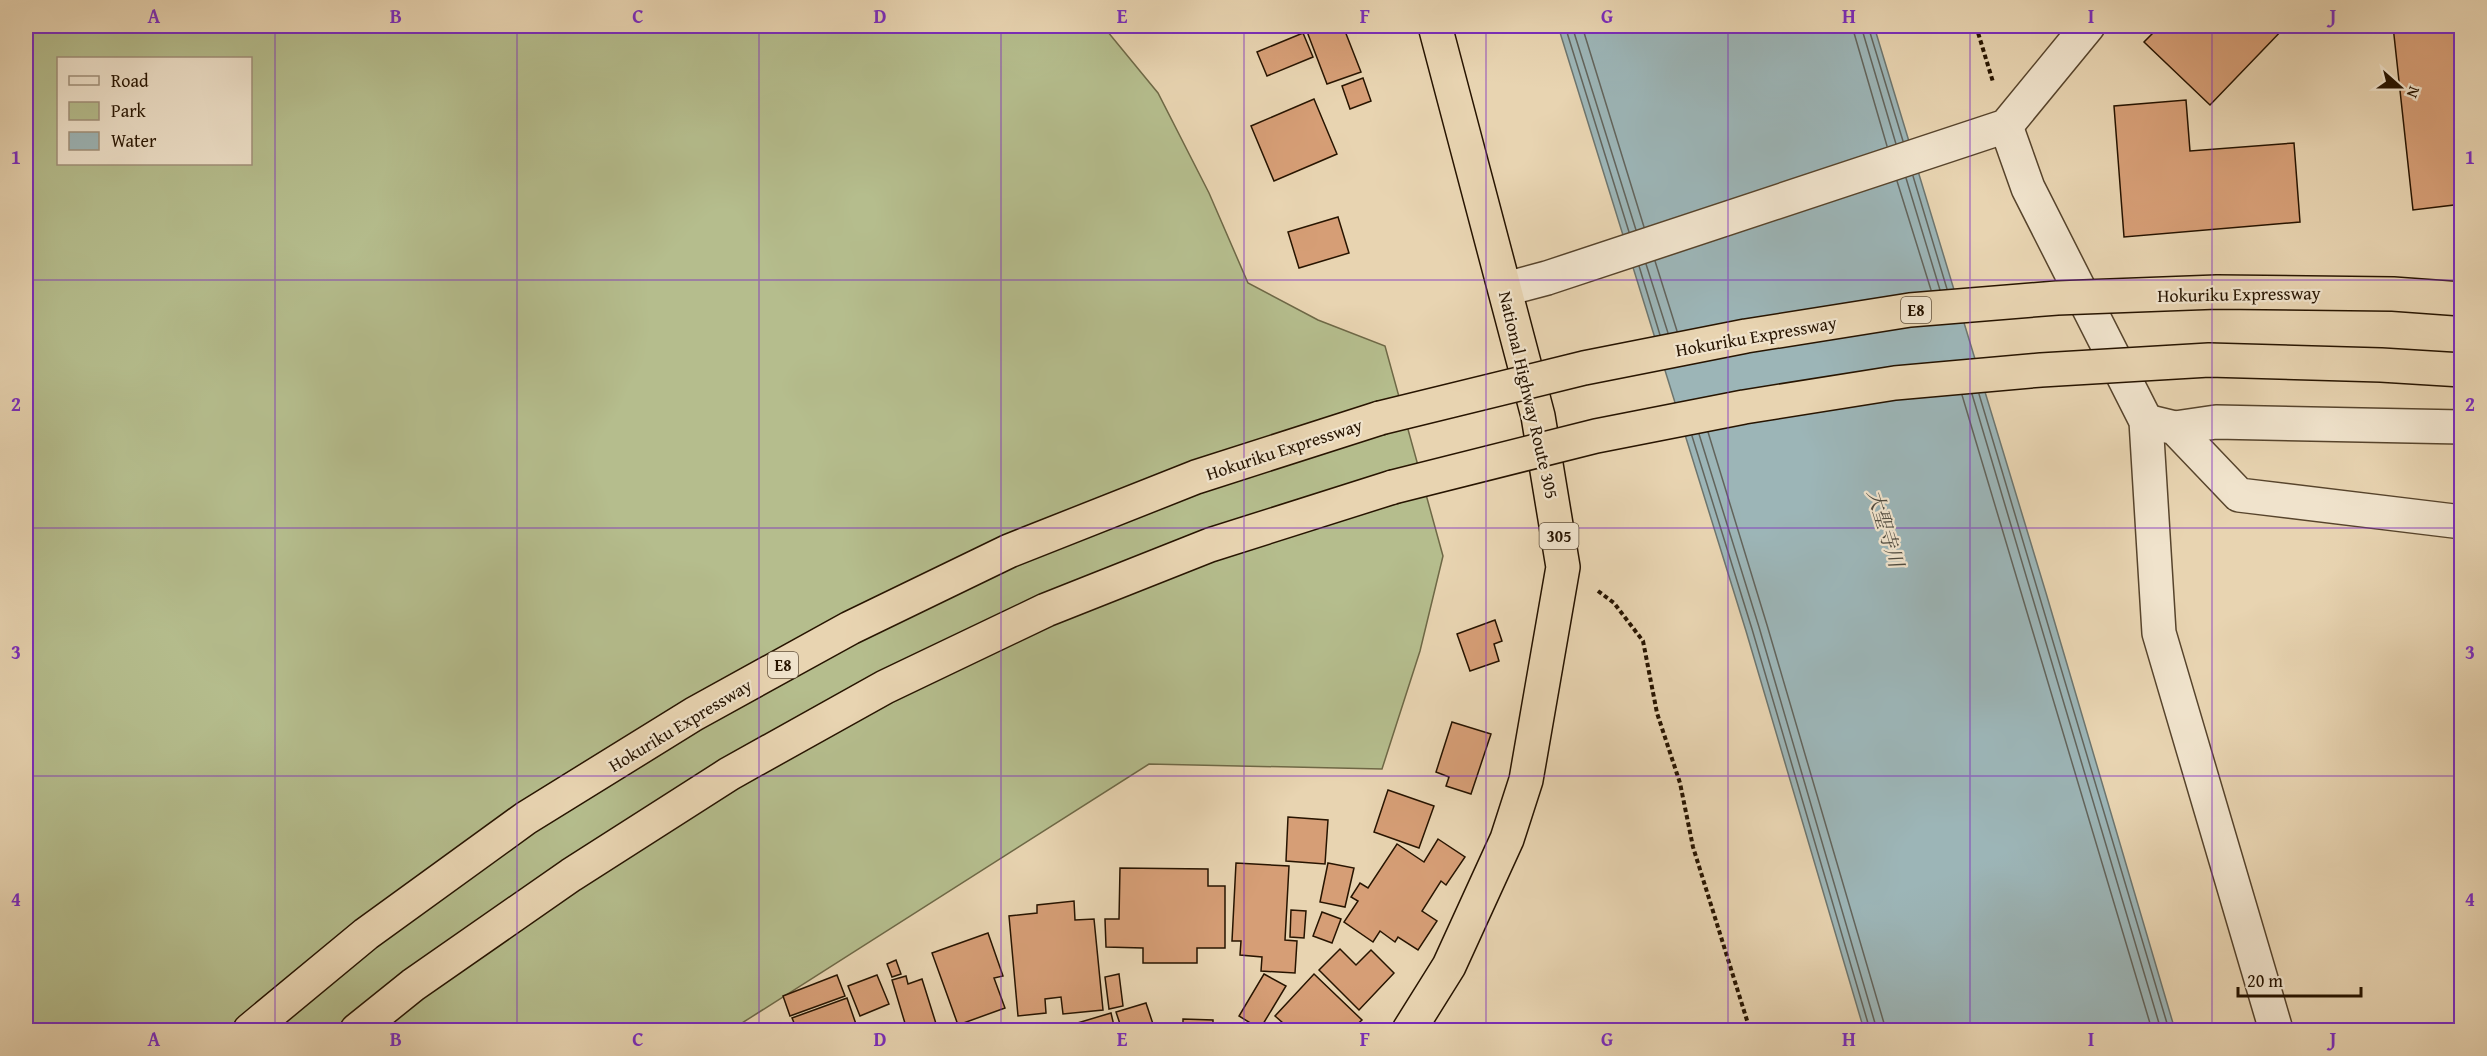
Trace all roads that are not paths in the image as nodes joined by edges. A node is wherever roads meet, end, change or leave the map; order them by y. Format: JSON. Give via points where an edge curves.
{"nodes":[{"id":1,"x":1435,"y":26,"type":"edge"},
{"id":2,"x":2088,"y":26,"type":"edge"},
{"id":3,"x":2006,"y":126,"type":"junction"},
{"id":4,"x":1506,"y":289,"type":"junction"},
{"id":5,"x":2462,"y":299,"type":"edge"},
{"id":6,"x":2462,"y":370,"type":"edge"},
{"id":7,"x":2160,"y":425,"type":"junction"},
{"id":8,"x":2462,"y":427,"type":"edge"},
{"id":9,"x":2462,"y":522,"type":"edge"},
{"id":10,"x":250,"y":1030,"type":"edge"},
{"id":11,"x":357,"y":1030,"type":"edge"},
{"id":12,"x":1409,"y":1030,"type":"edge"},
{"id":13,"x":2276,"y":1030,"type":"edge"}],
"edges":[{"from":1,"to":4,"type":"highway","name":"National Highway Route 305","number":"305"},
{"from":2,"to":3,"type":"street"},
{"from":3,"to":4,"type":"street"},
{"from":3,"to":7,"type":"street","via":[[2028,188]]},
{"from":4,"to":12,"type":"highway","name":"National Highway Route 305","number":"305","via":[[1538,416],[1563,567],[1526,780],[1507,839],[1449,966]]},
{"from":5,"to":10,"type":"highway","name":"Hokuriku Expressway","number":"E8","bridge":true,"via":[[2393,294],[2217,292],[2057,298],[1910,310],[1746,336],[1584,368],[1380,418],[1196,477],[1009,552],[850,628],[694,714],[526,818],[366,934]]},
{"from":6,"to":11,"type":"highway","bridge":true,"via":[[2209,360],[1895,383],[1596,436],[1393,487],[1210,545],[1046,610],[885,687],[729,774],[571,875],[413,985]]},
{"from":7,"to":8,"type":"street","via":[[2216,422]]},
{"from":7,"to":9,"type":"street","via":[[2239,495]]},
{"from":7,"to":13,"type":"street","via":[[2159,633]]}]}
